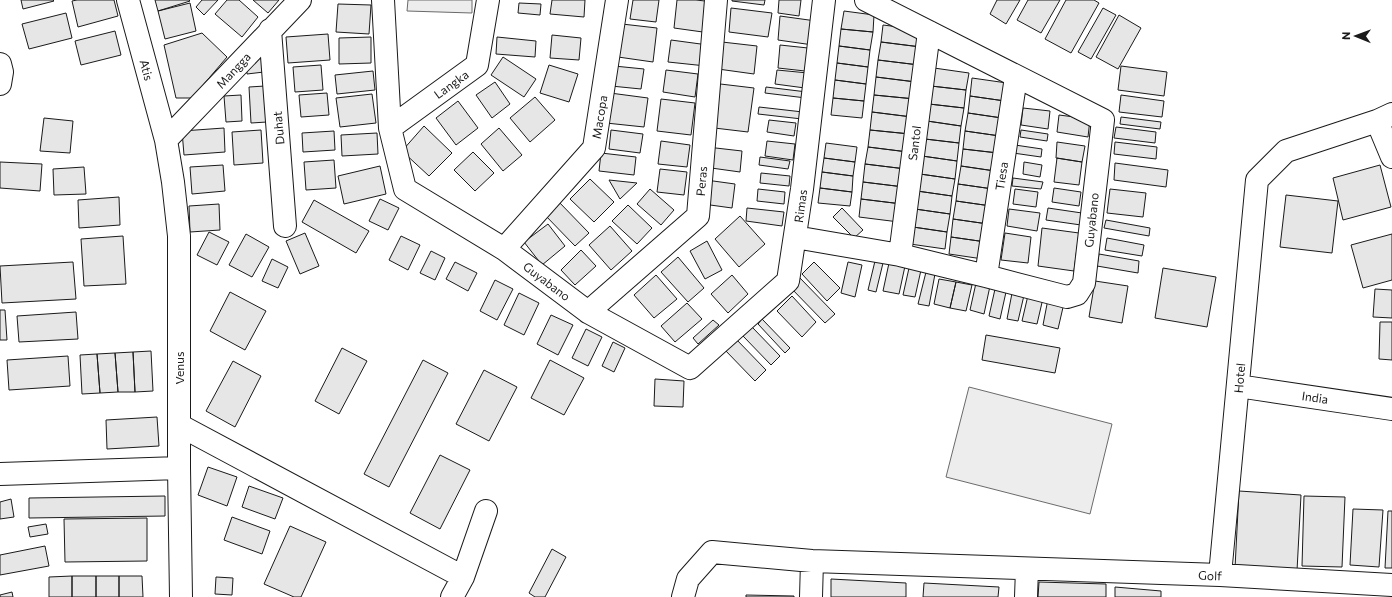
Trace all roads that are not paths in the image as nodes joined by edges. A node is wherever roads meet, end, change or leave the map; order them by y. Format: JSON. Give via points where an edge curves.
{"nodes":[{"id":1,"x":128,"y":0,"type":"edge"},
{"id":2,"x":300,"y":0,"type":"edge"},
{"id":3,"x":384,"y":0,"type":"edge"},
{"id":4,"x":488,"y":0,"type":"edge"},
{"id":5,"x":618,"y":0,"type":"edge"},
{"id":6,"x":716,"y":0,"type":"edge"},
{"id":7,"x":824,"y":0,"type":"edge"},
{"id":8,"x":866,"y":0,"type":"edge"},
{"id":9,"x":270,"y":30,"type":"junction"},
{"id":10,"x":929,"y":32,"type":"junction"},
{"id":11,"x":0,"y":64,"type":"edge"},
{"id":12,"x":1016,"y":77,"type":"junction"},
{"id":13,"x":0,"y":84,"type":"edge"},
{"id":14,"x":1385,"y":118,"type":"edge"},
{"id":15,"x":390,"y":128,"type":"junction"},
{"id":16,"x":166,"y":140,"type":"junction"},
{"id":17,"x":1392,"y":157,"type":"edge"},
{"id":18,"x":286,"y":226,"type":"dead end"},
{"id":19,"x":795,"y":237,"type":"junction"},
{"id":20,"x":504,"y":249,"type":"junction"},
{"id":21,"x":900,"y":255,"type":"junction"},
{"id":22,"x":986,"y":276,"type":"junction"},
{"id":23,"x":588,"y":312,"type":"junction"},
{"id":24,"x":690,"y":368,"type":"joint"},
{"id":25,"x":1238,"y":386,"type":"junction"},
{"id":26,"x":1392,"y":409,"type":"edge"},
{"id":27,"x":179,"y":425,"type":"junction"},
{"id":28,"x":179,"y":468,"type":"junction"},
{"id":29,"x":0,"y":474,"type":"edge"},
{"id":30,"x":486,"y":511,"type":"dead end"},
{"id":31,"x":812,"y":561,"type":"junction"},
{"id":32,"x":1027,"y":569,"type":"junction"},
{"id":33,"x":1220,"y":575,"type":"junction"},
{"id":34,"x":463,"y":576,"type":"junction"},
{"id":35,"x":1392,"y":585,"type":"edge"},
{"id":36,"x":181,"y":597,"type":"edge"},
{"id":37,"x":452,"y":597,"type":"edge"},
{"id":38,"x":683,"y":597,"type":"edge"},
{"id":39,"x":811,"y":597,"type":"edge"},
{"id":40,"x":1026,"y":597,"type":"edge"}],
"edges":[{"from":1,"to":16,"type":"street","name":"Atis"},
{"from":2,"to":9,"type":"street","name":"Mangga"},
{"from":3,"to":15,"type":"street"},
{"from":4,"to":15,"type":"street","name":"Langka","via":[[477,65]]},
{"from":5,"to":20,"type":"street","name":"Macopa","via":[[594,148]]},
{"from":6,"to":23,"type":"street","name":"Peras","via":[[698,216]]},
{"from":7,"to":19,"type":"street","name":"Rimas"},
{"from":8,"to":10,"type":"street","name":"Guyabano"},
{"from":9,"to":16,"type":"street","name":"Mangga"},
{"from":9,"to":18,"type":"street","name":"Duhat"},
{"from":10,"to":12,"type":"street","name":"Guyabano"},
{"from":10,"to":21,"type":"street","name":"Santol"},
{"from":11,"to":13,"type":"street"},
{"from":12,"to":22,"type":"street","name":"Tiesa"},
{"from":12,"to":22,"type":"street","name":"Guyabano","via":[[1102,120],[1084,283],[1077,294],[1067,297]]},
{"from":14,"to":17,"type":"street"},
{"from":14,"to":25,"type":"street","name":"Hotel","via":[[1286,152],[1257,180]]},
{"from":15,"to":20,"type":"street","name":"Guyabano","via":[[405,189]]},
{"from":16,"to":27,"type":"street","name":"Venus","via":[[179,236]]},
{"from":19,"to":21,"type":"street","name":"Guyabano"},
{"from":19,"to":24,"type":"street","name":"Rimas","via":[[788,281]]},
{"from":20,"to":23,"type":"street","name":"Guyabano"},
{"from":21,"to":22,"type":"street","name":"Guyabano"},
{"from":23,"to":24,"type":"street","name":"Guyabano"},
{"from":25,"to":26,"type":"street","name":"India"},
{"from":25,"to":33,"type":"street","name":"Hotel"},
{"from":27,"to":28,"type":"street","name":"Venus"},
{"from":27,"to":34,"type":"street"},
{"from":28,"to":29,"type":"street"},
{"from":28,"to":36,"type":"street","name":"Venus"},
{"from":30,"to":34,"type":"street"},
{"from":31,"to":32,"type":"street","name":"Golf"},
{"from":31,"to":38,"type":"street","name":"Golf","via":[[712,552],[688,579]]},
{"from":31,"to":39,"type":"street"},
{"from":32,"to":33,"type":"street","name":"Golf"},
{"from":32,"to":40,"type":"street"},
{"from":33,"to":35,"type":"street","name":"Golf"},
{"from":34,"to":37,"type":"street"}]}
